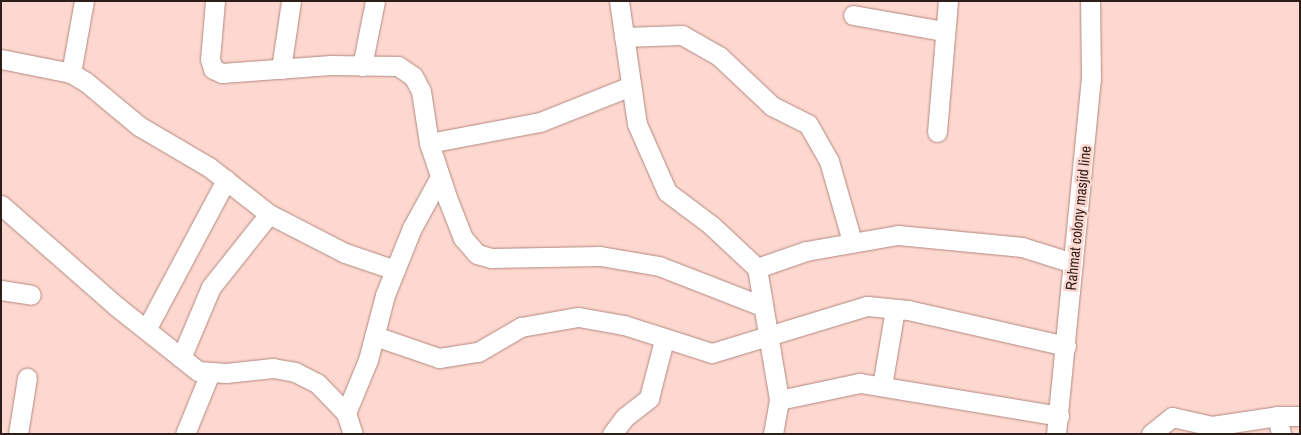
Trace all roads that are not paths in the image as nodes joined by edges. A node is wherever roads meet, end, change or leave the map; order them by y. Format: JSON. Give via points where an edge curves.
{"nodes":[{"id":1,"x":84,"y":1,"type":"edge"},
{"id":2,"x":215,"y":1,"type":"edge"},
{"id":3,"x":290,"y":1,"type":"edge"},
{"id":4,"x":375,"y":1,"type":"edge"},
{"id":5,"x":619,"y":1,"type":"edge"},
{"id":6,"x":948,"y":1,"type":"edge"},
{"id":7,"x":1090,"y":1,"type":"edge"},
{"id":8,"x":853,"y":15,"type":"dead end"},
{"id":9,"x":943,"y":32,"type":"junction"},
{"id":10,"x":624,"y":36,"type":"junction"},
{"id":11,"x":1,"y":59,"type":"edge"},
{"id":12,"x":362,"y":66,"type":"junction"},
{"id":13,"x":281,"y":69,"type":"junction"},
{"id":14,"x":72,"y":73,"type":"junction"},
{"id":15,"x":631,"y":86,"type":"junction"},
{"id":16,"x":937,"y":132,"type":"dead end"},
{"id":17,"x":429,"y":144,"type":"junction"},
{"id":18,"x":440,"y":177,"type":"junction"},
{"id":19,"x":226,"y":180,"type":"junction"},
{"id":20,"x":1,"y":204,"type":"edge"},
{"id":21,"x":269,"y":214,"type":"junction"},
{"id":22,"x":852,"y":242,"type":"junction"},
{"id":23,"x":1073,"y":263,"type":"junction"},
{"id":24,"x":757,"y":268,"type":"junction"},
{"id":25,"x":395,"y":270,"type":"junction"},
{"id":26,"x":1,"y":290,"type":"edge"},
{"id":27,"x":31,"y":295,"type":"dead end"},
{"id":28,"x":762,"y":306,"type":"junction"},
{"id":29,"x":895,"y":309,"type":"junction"},
{"id":30,"x":147,"y":328,"type":"junction"},
{"id":31,"x":374,"y":336,"type":"junction"},
{"id":32,"x":767,"y":337,"type":"junction"},
{"id":33,"x":664,"y":340,"type":"junction"},
{"id":34,"x":1066,"y":346,"type":"junction"},
{"id":35,"x":181,"y":358,"type":"junction"},
{"id":36,"x":210,"y":373,"type":"junction"},
{"id":37,"x":27,"y":378,"type":"dead end"},
{"id":38,"x":882,"y":386,"type":"junction"},
{"id":39,"x":779,"y":400,"type":"junction"},
{"id":40,"x":346,"y":413,"type":"junction"},
{"id":41,"x":1300,"y":416,"type":"edge"},
{"id":42,"x":1058,"y":425,"type":"edge"},
{"id":43,"x":1173,"y":425,"type":"edge"},
{"id":44,"x":1279,"y":425,"type":"edge"},
{"id":45,"x":18,"y":434,"type":"edge"},
{"id":46,"x":185,"y":434,"type":"edge"},
{"id":47,"x":353,"y":434,"type":"edge"},
{"id":48,"x":612,"y":434,"type":"edge"},
{"id":49,"x":774,"y":434,"type":"edge"},
{"id":50,"x":1151,"y":434,"type":"edge"}],
"edges":[{"from":1,"to":14,"type":"street"},
{"from":2,"to":13,"type":"street","via":[[211,40],[213,69],[232,73]]},
{"from":3,"to":13,"type":"street"},
{"from":4,"to":12,"type":"street"},
{"from":5,"to":10,"type":"street"},
{"from":6,"to":9,"type":"street"},
{"from":7,"to":23,"type":"street","name":"Rahmat colony masjid line","via":[[1091,79]]},
{"from":8,"to":9,"type":"street"},
{"from":9,"to":16,"type":"street"},
{"from":10,"to":15,"type":"street"},
{"from":10,"to":22,"type":"street","via":[[682,35],[719,56],[772,106],[808,124],[830,161]]},
{"from":11,"to":14,"type":"street"},
{"from":12,"to":13,"type":"street"},
{"from":12,"to":17,"type":"street","via":[[398,66],[413,76],[421,91]]},
{"from":14,"to":19,"type":"street","via":[[139,126]]},
{"from":15,"to":17,"type":"street","via":[[540,122]]},
{"from":15,"to":24,"type":"street","via":[[637,124],[667,192],[711,225]]},
{"from":17,"to":18,"type":"street"},
{"from":18,"to":25,"type":"street","via":[[412,228]]},
{"from":18,"to":28,"type":"street","via":[[463,238],[477,254],[491,258],[600,256],[659,266]]},
{"from":19,"to":21,"type":"street"},
{"from":19,"to":30,"type":"street"},
{"from":20,"to":30,"type":"street","via":[[116,306]]},
{"from":21,"to":25,"type":"street","via":[[346,253]]},
{"from":21,"to":35,"type":"street","via":[[211,287]]},
{"from":22,"to":23,"type":"street","via":[[898,235],[971,241],[1022,247]]},
{"from":22,"to":24,"type":"street","via":[[806,251]]},
{"from":23,"to":34,"type":"street","name":"Rahmat colony masjid line"},
{"from":24,"to":28,"type":"street"},
{"from":25,"to":31,"type":"street"},
{"from":26,"to":27,"type":"street"},
{"from":28,"to":32,"type":"street"},
{"from":29,"to":32,"type":"street","via":[[867,306]]},
{"from":29,"to":34,"type":"street"},
{"from":29,"to":38,"type":"street"},
{"from":30,"to":35,"type":"street"},
{"from":31,"to":33,"type":"street","via":[[440,358],[478,352],[521,327],[578,316],[624,325]]},
{"from":31,"to":40,"type":"street"},
{"from":32,"to":33,"type":"street","via":[[712,353]]},
{"from":32,"to":39,"type":"street"},
{"from":33,"to":48,"type":"street","via":[[648,398],[624,417]]},
{"from":34,"to":42,"type":"street","name":"Rahmat colony masjid line"},
{"from":35,"to":36,"type":"street","via":[[198,372]]},
{"from":36,"to":40,"type":"street","via":[[273,368],[295,372],[317,383]]},
{"from":36,"to":46,"type":"street"},
{"from":37,"to":45,"type":"street"},
{"from":38,"to":39,"type":"street","via":[[860,383]]},
{"from":38,"to":42,"type":"street","via":[[1017,412]]},
{"from":39,"to":49,"type":"street"},
{"from":40,"to":47,"type":"street"},
{"from":41,"to":44,"type":"street"},
{"from":43,"to":44,"type":"street"},
{"from":43,"to":50,"type":"street"}]}
